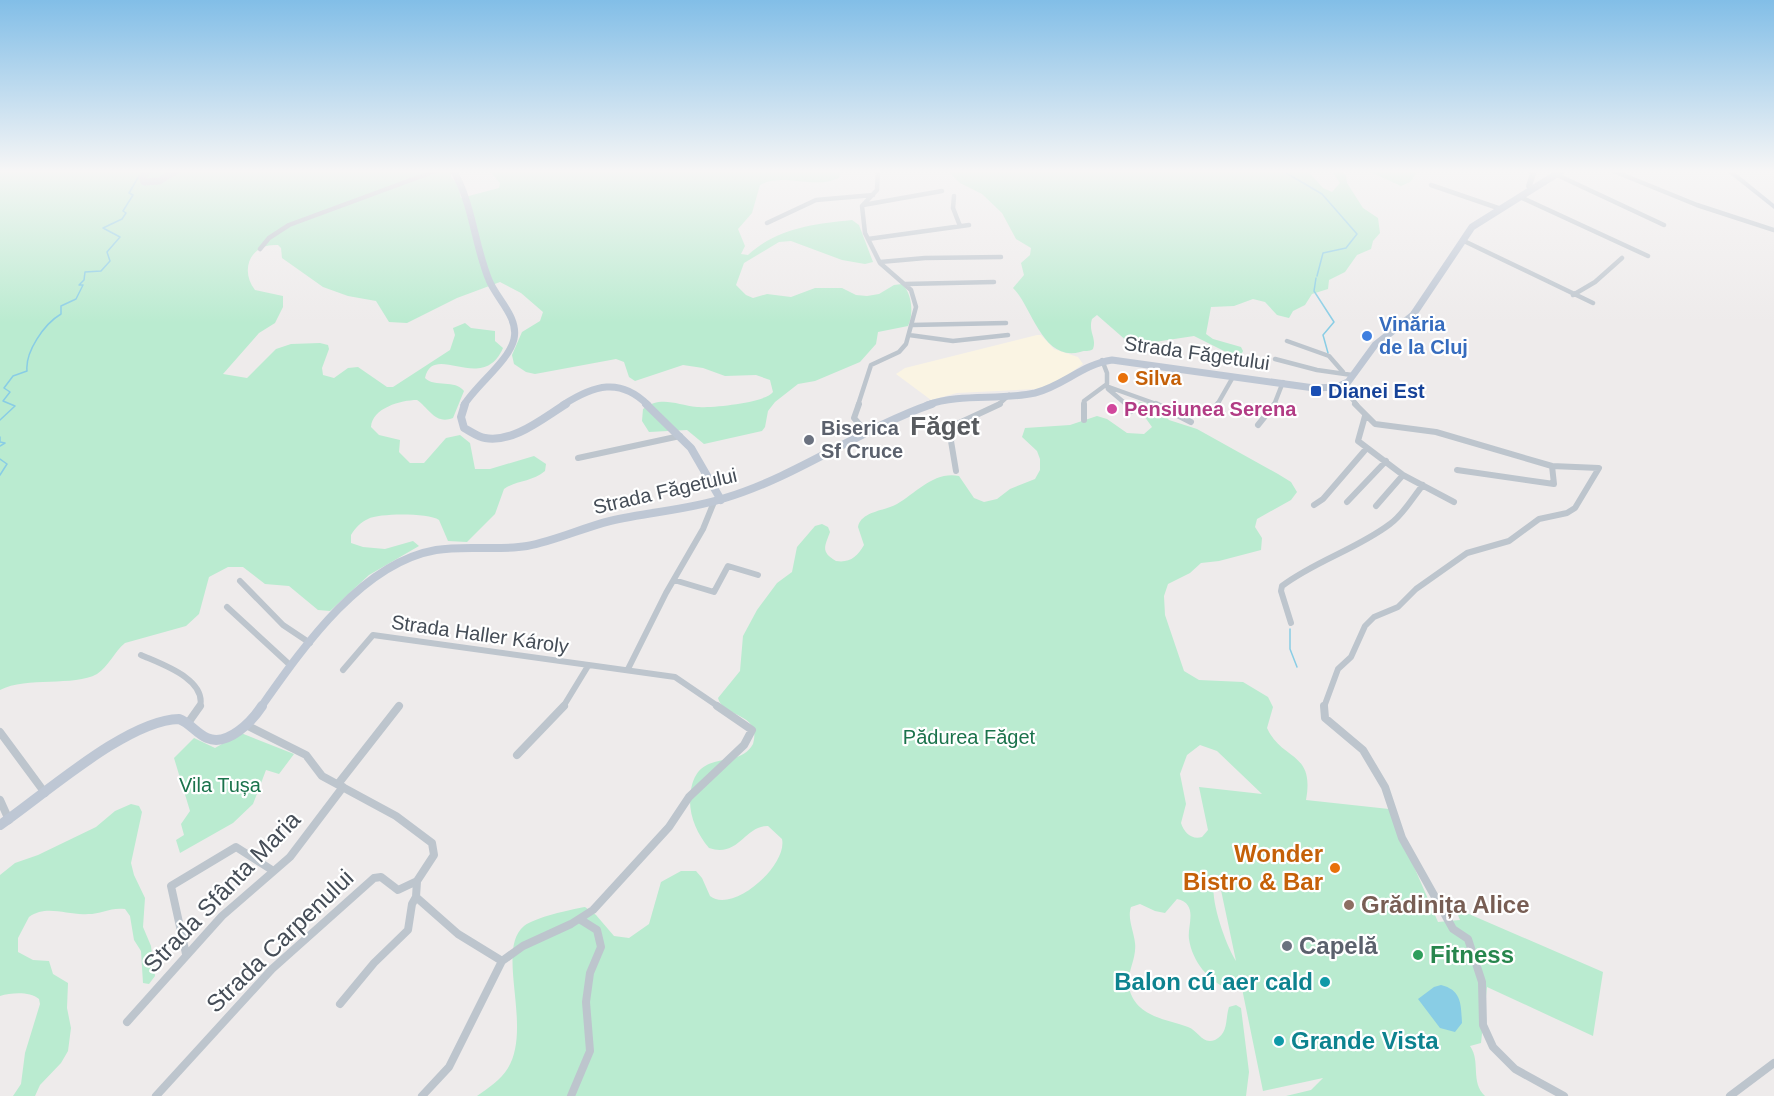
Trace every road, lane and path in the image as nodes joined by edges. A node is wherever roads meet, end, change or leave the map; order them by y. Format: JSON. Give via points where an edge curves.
{"nodes":[{"id":1,"x":299,"y":221,"type":"edge"},
{"id":2,"x":472,"y":221,"type":"edge"},
{"id":3,"x":770,"y":221,"type":"edge"},
{"id":4,"x":865,"y":221,"type":"edge"},
{"id":5,"x":958,"y":221,"type":"edge"},
{"id":6,"x":1481,"y":221,"type":"edge"},
{"id":7,"x":1572,"y":221,"type":"edge"},
{"id":8,"x":1656,"y":221,"type":"edge"},
{"id":9,"x":1747,"y":221,"type":"edge"},
{"id":10,"x":767,"y":223,"type":"dead end"},
{"id":11,"x":969,"y":225,"type":"dead end"},
{"id":12,"x":1664,"y":225,"type":"dead end"},
{"id":13,"x":960,"y":226,"type":"junction"},
{"id":14,"x":1774,"y":230,"type":"edge"},
{"id":15,"x":868,"y":239,"type":"junction"},
{"id":16,"x":1464,"y":241,"type":"junction"},
{"id":17,"x":260,"y":249,"type":"dead end"},
{"id":18,"x":1001,"y":256,"type":"dead end"},
{"id":19,"x":1648,"y":256,"type":"dead end"},
{"id":20,"x":1623,"y":258,"type":"dead end"},
{"id":21,"x":880,"y":262,"type":"junction"},
{"id":22,"x":994,"y":282,"type":"dead end"},
{"id":23,"x":905,"y":284,"type":"junction"},
{"id":24,"x":1573,"y":295,"type":"junction"},
{"id":25,"x":1593,"y":303,"type":"dead end"},
{"id":26,"x":1006,"y":323,"type":"dead end"},
{"id":27,"x":912,"y":325,"type":"junction"},
{"id":28,"x":909,"y":335,"type":"junction"},
{"id":29,"x":1008,"y":335,"type":"dead end"},
{"id":30,"x":1287,"y":341,"type":"dead end"},
{"id":31,"x":1275,"y":359,"type":"dead end"},
{"id":32,"x":1102,"y":360,"type":"junction"},
{"id":33,"x":1176,"y":369,"type":"junction"},
{"id":34,"x":1343,"y":372,"type":"junction"},
{"id":35,"x":1352,"y":375,"type":"junction"},
{"id":36,"x":1233,"y":377,"type":"junction"},
{"id":37,"x":1283,"y":382,"type":"junction"},
{"id":38,"x":1169,"y":383,"type":"dead end"},
{"id":39,"x":1342,"y":386,"type":"junction"},
{"id":40,"x":1106,"y":387,"type":"junction"},
{"id":41,"x":1009,"y":395,"type":"junction"},
{"id":42,"x":1131,"y":411,"type":"dead end"},
{"id":43,"x":1213,"y":411,"type":"dead end"},
{"id":44,"x":1365,"y":416,"type":"junction"},
{"id":45,"x":1084,"y":420,"type":"dead end"},
{"id":46,"x":1191,"y":422,"type":"dead end"},
{"id":47,"x":1258,"y":425,"type":"dead end"},
{"id":48,"x":867,"y":433,"type":"junction"},
{"id":49,"x":681,"y":436,"type":"junction"},
{"id":50,"x":1366,"y":449,"type":"junction"},
{"id":51,"x":578,"y":458,"type":"dead end"},
{"id":52,"x":1386,"y":461,"type":"junction"},
{"id":53,"x":1552,"y":466,"type":"junction"},
{"id":54,"x":1457,"y":470,"type":"dead end"},
{"id":55,"x":956,"y":471,"type":"dead end"},
{"id":56,"x":1403,"y":475,"type":"junction"},
{"id":57,"x":1423,"y":486,"type":"junction"},
{"id":58,"x":718,"y":501,"type":"junction"},
{"id":59,"x":1347,"y":502,"type":"dead end"},
{"id":60,"x":1454,"y":502,"type":"dead end"},
{"id":61,"x":1314,"y":505,"type":"dead end"},
{"id":62,"x":1376,"y":506,"type":"dead end"},
{"id":63,"x":758,"y":575,"type":"dead end"},
{"id":64,"x":675,"y":580,"type":"junction"},
{"id":65,"x":240,"y":581,"type":"dead end"},
{"id":66,"x":227,"y":607,"type":"dead end"},
{"id":67,"x":1291,"y":623,"type":"dead end"},
{"id":68,"x":310,"y":643,"type":"junction"},
{"id":69,"x":141,"y":655,"type":"dead end"},
{"id":70,"x":290,"y":665,"type":"junction"},
{"id":71,"x":588,"y":666,"type":"junction"},
{"id":72,"x":628,"y":669,"type":"junction"},
{"id":73,"x":343,"y":670,"type":"dead end"},
{"id":74,"x":399,"y":706,"type":"dead end"},
{"id":75,"x":188,"y":723,"type":"junction"},
{"id":76,"x":246,"y":725,"type":"junction"},
{"id":77,"x":0,"y":732,"type":"edge"},
{"id":78,"x":517,"y":755,"type":"dead end"},
{"id":79,"x":340,"y":785,"type":"junction"},
{"id":80,"x":46,"y":794,"type":"junction"},
{"id":81,"x":0,"y":800,"type":"edge"},
{"id":82,"x":4,"y":823,"type":"edge"},
{"id":83,"x":272,"y":870,"type":"junction"},
{"id":84,"x":417,"y":881,"type":"junction"},
{"id":85,"x":416,"y":897,"type":"junction"},
{"id":86,"x":581,"y":920,"type":"junction"},
{"id":87,"x":186,"y":954,"type":"junction"},
{"id":88,"x":502,"y":961,"type":"junction"},
{"id":89,"x":340,"y":1004,"type":"dead end"},
{"id":90,"x":127,"y":1022,"type":"dead end"},
{"id":91,"x":1773,"y":1065,"type":"edge"},
{"id":92,"x":156,"y":1096,"type":"edge"},
{"id":93,"x":422,"y":1096,"type":"edge"},
{"id":94,"x":571,"y":1096,"type":"edge"},
{"id":95,"x":1564,"y":1096,"type":"edge"},
{"id":96,"x":1730,"y":1096,"type":"edge"}],
"edges":[{"from":1,"to":17,"type":"street","via":[[269,238]]},
{"from":2,"to":49,"type":"main road","via":[[488,279],[515,332],[510,349],[463,407],[460,420],[464,428],[482,437],[509,435],[593,388],[610,385],[635,392]]},
{"from":3,"to":10,"type":"street"},
{"from":4,"to":15,"type":"street"},
{"from":5,"to":13,"type":"street"},
{"from":6,"to":16,"type":"main road","via":[[1472,227]]},
{"from":7,"to":19,"type":"street"},
{"from":8,"to":12,"type":"street"},
{"from":9,"to":14,"type":"street"},
{"from":11,"to":13,"type":"street"},
{"from":13,"to":15,"type":"street"},
{"from":15,"to":21,"type":"street"},
{"from":16,"to":24,"type":"street"},
{"from":16,"to":35,"type":"main road","via":[[1413,315],[1376,345]]},
{"from":18,"to":21,"type":"street"},
{"from":20,"to":24,"type":"street"},
{"from":21,"to":23,"type":"street"},
{"from":22,"to":23,"type":"street"},
{"from":23,"to":27,"type":"street","via":[[915,297]]},
{"from":24,"to":25,"type":"street"},
{"from":26,"to":27,"type":"street"},
{"from":27,"to":28,"type":"street"},
{"from":28,"to":29,"type":"street","via":[[953,341]]},
{"from":28,"to":48,"type":"street","via":[[899,352],[871,365],[854,418]]},
{"from":30,"to":34,"type":"street","via":[[1329,356]]},
{"from":31,"to":34,"type":"street"},
{"from":32,"to":33,"type":"main road","name":"Strada Făgetului"},
{"from":32,"to":40,"type":"street","via":[[1107,373]]},
{"from":32,"to":41,"type":"main road","name":"Strada Făgetului","via":[[1051,388]]},
{"from":33,"to":36,"type":"main road","name":"Strada Făgetului"},
{"from":33,"to":38,"type":"street"},
{"from":34,"to":35,"type":"street"},
{"from":35,"to":39,"type":"main road"},
{"from":36,"to":37,"type":"main road","name":"Strada Făgetului"},
{"from":36,"to":43,"type":"street"},
{"from":37,"to":39,"type":"main road","name":"Strada Făgetului","via":[[1314,388]]},
{"from":37,"to":47,"type":"street","via":[[1274,405]]},
{"from":39,"to":44,"type":"street"},
{"from":40,"to":42,"type":"street"},
{"from":40,"to":45,"type":"street","via":[[1084,401]]},
{"from":40,"to":46,"type":"street","via":[[1150,401]]},
{"from":41,"to":48,"type":"main road","name":"Strada Făgetului","via":[[944,400]]},
{"from":41,"to":55,"type":"street","via":[[1000,404],[957,424],[950,448]]},
{"from":44,"to":50,"type":"street","via":[[1358,441]]},
{"from":44,"to":53,"type":"street","via":[[1375,424],[1436,432]]},
{"from":48,"to":58,"type":"main road","name":"Strada Făgetului","via":[[765,483]]},
{"from":49,"to":51,"type":"street"},
{"from":49,"to":58,"type":"main road","via":[[697,456]]},
{"from":50,"to":52,"type":"street"},
{"from":50,"to":61,"type":"street"},
{"from":52,"to":56,"type":"street"},
{"from":52,"to":59,"type":"street"},
{"from":53,"to":54,"type":"street","via":[[1554,484]]},
{"from":53,"to":95,"type":"street","via":[[1599,468],[1575,508],[1539,519],[1509,541],[1467,553],[1416,589],[1398,607],[1374,616],[1351,657],[1338,669],[1324,707],[1325,718],[1364,750],[1385,787],[1402,838],[1453,929],[1468,939],[1482,982],[1484,1025],[1493,1047],[1515,1069]]},
{"from":56,"to":57,"type":"street"},
{"from":56,"to":62,"type":"street"},
{"from":57,"to":60,"type":"street"},
{"from":57,"to":67,"type":"street","via":[[1392,523],[1282,586]]},
{"from":58,"to":64,"type":"street"},
{"from":58,"to":68,"type":"main road","name":"Strada Făgetului","via":[[611,520],[521,547],[445,548],[422,553],[397,564],[356,594]]},
{"from":63,"to":64,"type":"street","via":[[728,566],[714,592]]},
{"from":64,"to":72,"type":"street"},
{"from":65,"to":68,"type":"street","via":[[283,625]]},
{"from":66,"to":70,"type":"street"},
{"from":68,"to":70,"type":"main road","name":"Strada Făgetului"},
{"from":69,"to":75,"type":"street","via":[[176,672],[198,690],[203,698],[201,708]]},
{"from":70,"to":76,"type":"main road","name":"Strada Făgetului"},
{"from":71,"to":72,"type":"street","name":"Strada Haller Károly"},
{"from":71,"to":73,"type":"street","name":"Strada Haller Károly","via":[[373,635]]},
{"from":71,"to":78,"type":"street","via":[[572,696]]},
{"from":72,"to":86,"type":"street","name":"Strada Haller Károly","via":[[675,677],[752,729],[744,745],[689,796],[669,827]]},
{"from":74,"to":79,"type":"street","name":"Strada Sfânta Maria"},
{"from":75,"to":76,"type":"main road","name":"Strada Făgetului","via":[[212,740],[227,737]]},
{"from":75,"to":80,"type":"main road","via":[[172,718],[145,727]]},
{"from":76,"to":79,"type":"street","via":[[306,755],[322,776]]},
{"from":77,"to":80,"type":"street"},
{"from":79,"to":83,"type":"street","name":"Strada Sfânta Maria","via":[[290,857]]},
{"from":79,"to":84,"type":"street","via":[[396,816],[432,843],[434,855]]},
{"from":80,"to":82,"type":"main road"},
{"from":81,"to":82,"type":"street"},
{"from":83,"to":87,"type":"street","name":"Strada Sfânta Maria"},
{"from":83,"to":87,"type":"street","via":[[236,848],[171,886]]},
{"from":84,"to":85,"type":"street"},
{"from":84,"to":92,"type":"street","name":"Strada Carpenului","via":[[398,890],[381,877],[374,878],[272,969]]},
{"from":85,"to":88,"type":"street","via":[[458,934]]},
{"from":85,"to":89,"type":"street","via":[[408,930]]},
{"from":86,"to":88,"type":"street","via":[[512,952]]},
{"from":86,"to":94,"type":"street","via":[[597,930],[601,947],[590,973],[586,1002],[590,1051]]},
{"from":87,"to":90,"type":"street","name":"Strada Sfânta Maria"},
{"from":88,"to":93,"type":"street","via":[[449,1067]]},
{"from":91,"to":96,"type":"street"}]}
